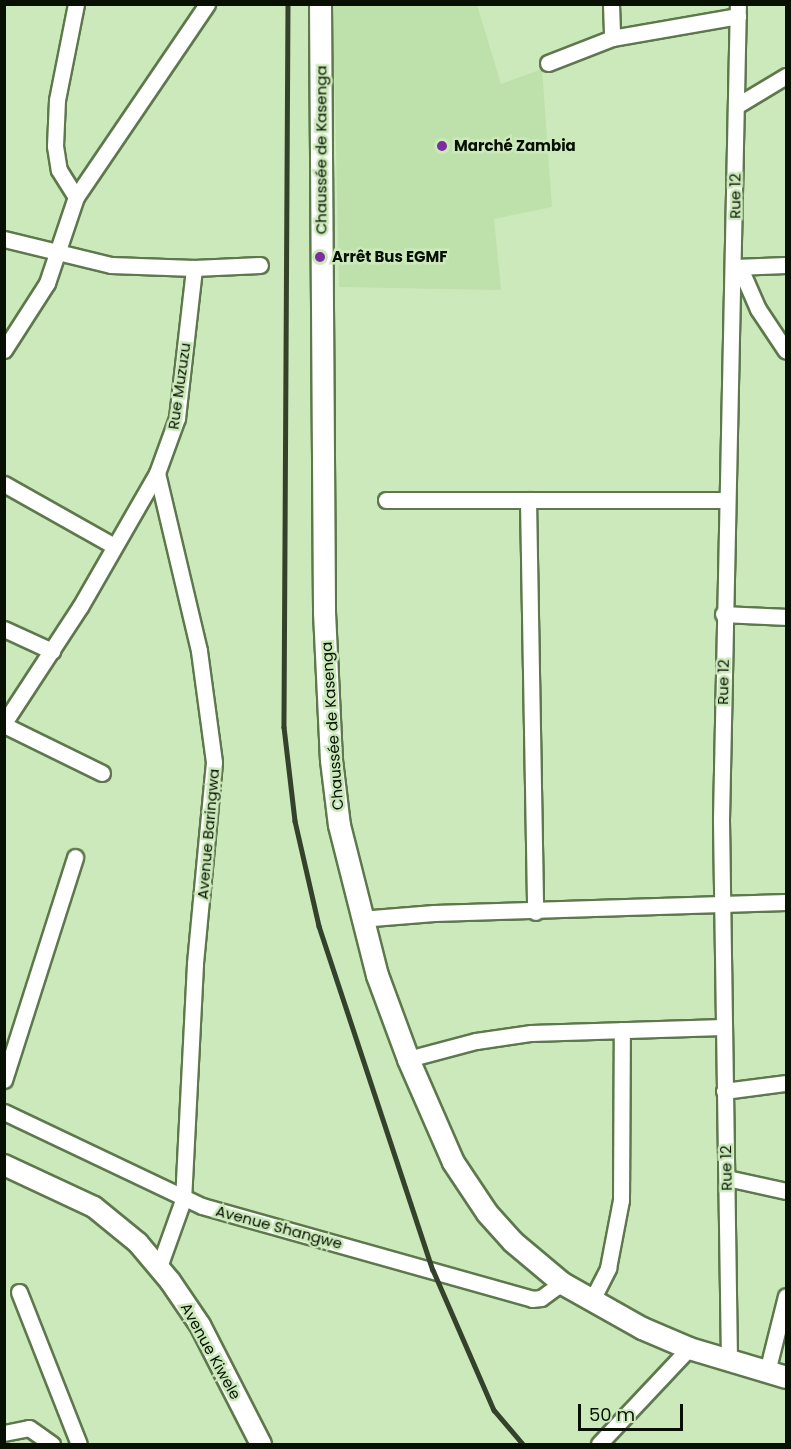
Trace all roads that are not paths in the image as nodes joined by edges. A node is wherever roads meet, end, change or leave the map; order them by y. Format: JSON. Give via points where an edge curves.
{"nodes":[{"id":1,"x":76,"y":4,"type":"edge"},
{"id":2,"x":207,"y":4,"type":"edge"},
{"id":3,"x":320,"y":4,"type":"edge"},
{"id":4,"x":611,"y":4,"type":"edge"},
{"id":5,"x":738,"y":10,"type":"edge"},
{"id":6,"x":612,"y":38,"type":"junction"},
{"id":7,"x":548,"y":63,"type":"dead end"},
{"id":8,"x":786,"y":76,"type":"edge"},
{"id":9,"x":736,"y":106,"type":"junction"},
{"id":10,"x":76,"y":197,"type":"junction"},
{"id":11,"x":4,"y":239,"type":"edge"},
{"id":12,"x":55,"y":251,"type":"junction"},
{"id":13,"x":260,"y":265,"type":"dead end"},
{"id":14,"x":786,"y":265,"type":"edge"},
{"id":15,"x":737,"y":267,"type":"junction"},
{"id":16,"x":194,"y":268,"type":"junction"},
{"id":17,"x":4,"y":350,"type":"edge"},
{"id":18,"x":786,"y":351,"type":"edge"},
{"id":19,"x":158,"y":473,"type":"junction"},
{"id":20,"x":4,"y":484,"type":"edge"},
{"id":21,"x":386,"y":500,"type":"dead end"},
{"id":22,"x":528,"y":500,"type":"junction"},
{"id":23,"x":725,"y":500,"type":"junction"},
{"id":24,"x":114,"y":546,"type":"junction"},
{"id":25,"x":723,"y":614,"type":"junction"},
{"id":26,"x":786,"y":618,"type":"edge"},
{"id":27,"x":4,"y":629,"type":"edge"},
{"id":28,"x":52,"y":651,"type":"junction"},
{"id":29,"x":4,"y":724,"type":"edge"},
{"id":30,"x":102,"y":773,"type":"dead end"},
{"id":31,"x":75,"y":857,"type":"dead end"},
{"id":32,"x":786,"y":902,"type":"edge"},
{"id":33,"x":721,"y":904,"type":"junction"},
{"id":34,"x":535,"y":912,"type":"junction"},
{"id":35,"x":360,"y":919,"type":"junction"},
{"id":36,"x":723,"y":1027,"type":"junction"},
{"id":37,"x":622,"y":1030,"type":"junction"},
{"id":38,"x":408,"y":1059,"type":"junction"},
{"id":39,"x":4,"y":1080,"type":"edge"},
{"id":40,"x":786,"y":1083,"type":"edge"},
{"id":41,"x":724,"y":1091,"type":"junction"},
{"id":42,"x":4,"y":1112,"type":"edge"},
{"id":43,"x":4,"y":1165,"type":"edge"},
{"id":44,"x":727,"y":1178,"type":"junction"},
{"id":45,"x":786,"y":1191,"type":"edge"},
{"id":46,"x":183,"y":1200,"type":"junction"},
{"id":47,"x":159,"y":1267,"type":"junction"},
{"id":48,"x":562,"y":1283,"type":"junction"},
{"id":49,"x":19,"y":1292,"type":"dead end"},
{"id":50,"x":786,"y":1296,"type":"edge"},
{"id":51,"x":592,"y":1300,"type":"junction"},
{"id":52,"x":689,"y":1348,"type":"junction"},
{"id":53,"x":729,"y":1360,"type":"junction"},
{"id":54,"x":777,"y":1374,"type":"edge"},
{"id":55,"x":4,"y":1433,"type":"edge"},
{"id":56,"x":52,"y":1444,"type":"edge"},
{"id":57,"x":79,"y":1444,"type":"edge"},
{"id":58,"x":259,"y":1444,"type":"edge"},
{"id":59,"x":598,"y":1444,"type":"edge"}],
"edges":[{"from":1,"to":10,"type":"street","via":[[57,100],[55,146],[59,170]]},
{"from":2,"to":10,"type":"street"},
{"from":3,"to":35,"type":"main road","name":"Chaussée de Kasenga","via":[[324,612],[331,760],[339,825]]},
{"from":4,"to":6,"type":"street"},
{"from":5,"to":6,"type":"street"},
{"from":5,"to":9,"type":"street","name":"Rue 12"},
{"from":6,"to":7,"type":"street"},
{"from":8,"to":9,"type":"street"},
{"from":9,"to":15,"type":"street","name":"Rue 12"},
{"from":10,"to":12,"type":"street"},
{"from":11,"to":12,"type":"street"},
{"from":12,"to":16,"type":"street","via":[[103,264]]},
{"from":12,"to":17,"type":"street","via":[[47,283]]},
{"from":13,"to":16,"type":"street"},
{"from":14,"to":15,"type":"street"},
{"from":15,"to":18,"type":"street","via":[[758,309]]},
{"from":15,"to":23,"type":"street","name":"Rue 12"},
{"from":16,"to":19,"type":"street","name":"Rue Muzuzu","via":[[177,418]]},
{"from":19,"to":24,"type":"street","name":"Rue Muzuzu"},
{"from":19,"to":46,"type":"street","name":"Avenue Baringwa","via":[[199,651],[214,762],[195,964]]},
{"from":20,"to":24,"type":"street"},
{"from":21,"to":22,"type":"street"},
{"from":22,"to":23,"type":"street"},
{"from":22,"to":34,"type":"street"},
{"from":23,"to":25,"type":"street","name":"Rue 12"},
{"from":24,"to":28,"type":"street","name":"Rue Muzuzu"},
{"from":25,"to":26,"type":"street"},
{"from":25,"to":33,"type":"street","name":"Rue 12"},
{"from":27,"to":28,"type":"street"},
{"from":28,"to":29,"type":"street","name":"Rue Muzuzu"},
{"from":29,"to":30,"type":"street"},
{"from":31,"to":39,"type":"street"},
{"from":32,"to":33,"type":"street"},
{"from":33,"to":34,"type":"street"},
{"from":33,"to":36,"type":"street","name":"Rue 12"},
{"from":34,"to":35,"type":"street","via":[[434,913]]},
{"from":35,"to":38,"type":"main road","name":"Chaussée de Kasenga"},
{"from":36,"to":37,"type":"street"},
{"from":36,"to":41,"type":"street","name":"Rue 12"},
{"from":37,"to":38,"type":"street","via":[[502,1036]]},
{"from":37,"to":51,"type":"street","via":[[621,1200],[612,1256]]},
{"from":38,"to":48,"type":"main road","name":"Chaussée de Kasenga","via":[[440,1138],[469,1188],[512,1241]]},
{"from":40,"to":41,"type":"street"},
{"from":41,"to":44,"type":"street","name":"Rue 12"},
{"from":42,"to":46,"type":"street","name":"Avenue Shangwe"},
{"from":43,"to":47,"type":"street","name":"Avenue Kiwele","via":[[94,1207],[131,1237]]},
{"from":44,"to":45,"type":"street"},
{"from":44,"to":53,"type":"street","name":"Rue 12"},
{"from":46,"to":47,"type":"street","name":"Avenue Baringwa"},
{"from":46,"to":48,"type":"street","name":"Avenue Shangwe","via":[[532,1299],[541,1298]]},
{"from":47,"to":58,"type":"street","name":"Avenue Kiwele","via":[[200,1325]]},
{"from":48,"to":51,"type":"main road","name":"Chaussée de Kasenga"},
{"from":49,"to":57,"type":"street"},
{"from":50,"to":54,"type":"street"},
{"from":51,"to":52,"type":"main road","name":"Chaussée de Kasenga"},
{"from":52,"to":53,"type":"main road","name":"Chaussée de Kasenga"},
{"from":52,"to":59,"type":"street"},
{"from":53,"to":54,"type":"main road","name":"Chaussée de Kasenga"},
{"from":55,"to":56,"type":"street","via":[[29,1428]]}]}
